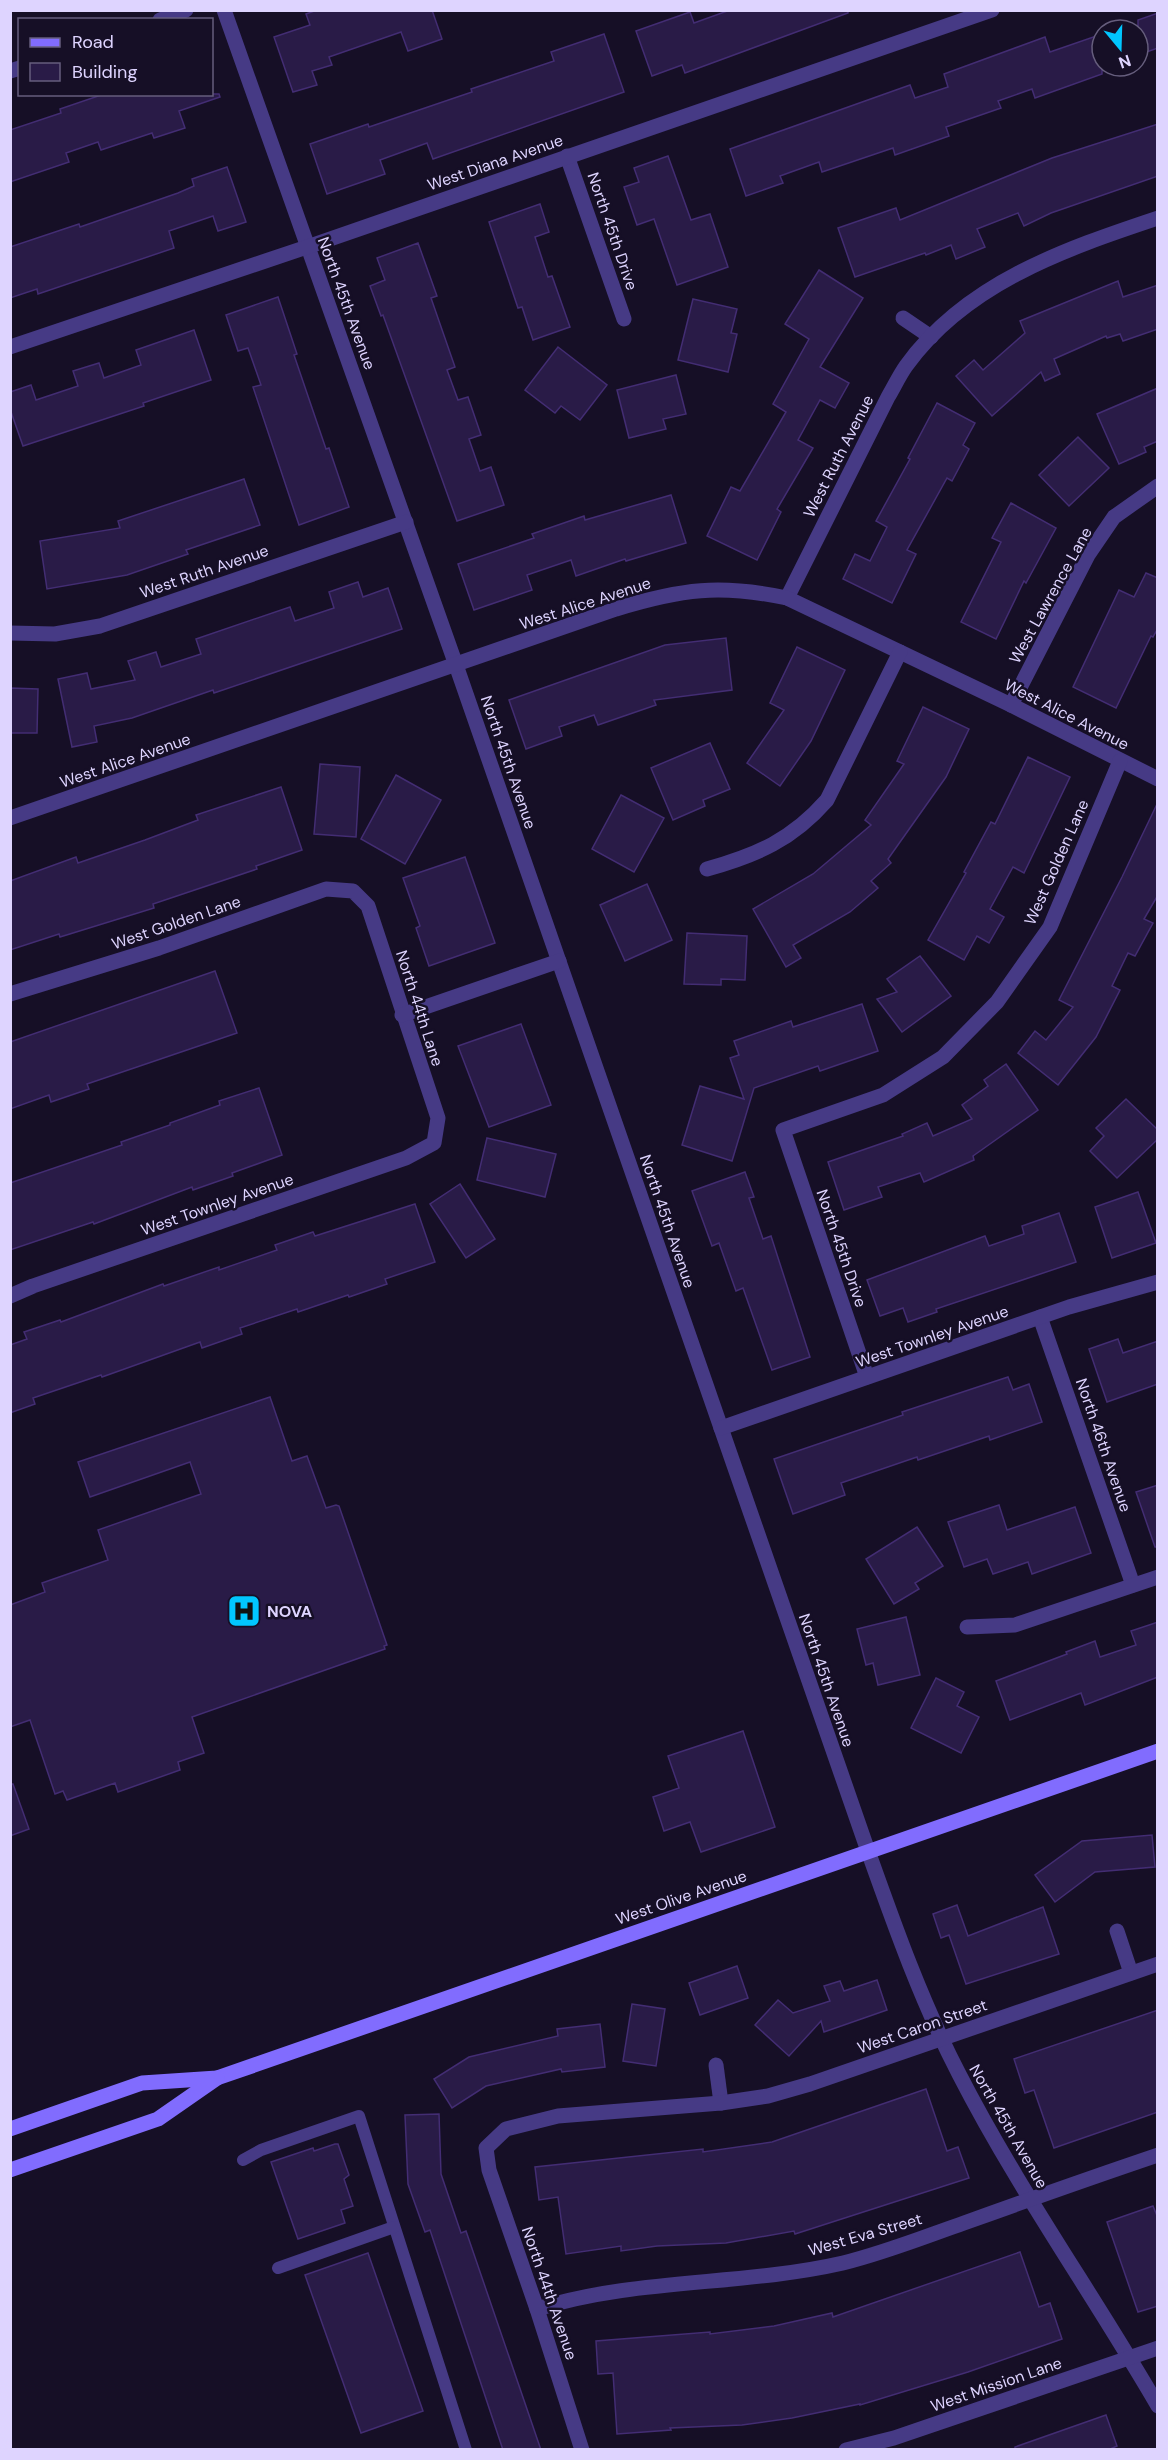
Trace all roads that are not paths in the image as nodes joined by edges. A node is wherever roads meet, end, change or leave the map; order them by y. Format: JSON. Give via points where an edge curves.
{"nodes":[{"id":1,"x":186,"y":10,"type":"edge"},
{"id":2,"x":224,"y":10,"type":"edge"},
{"id":3,"x":992,"y":10,"type":"edge"},
{"id":4,"x":165,"y":18,"type":"edge"},
{"id":5,"x":567,"y":156,"type":"junction"},
{"id":6,"x":1158,"y":218,"type":"edge"},
{"id":7,"x":307,"y":247,"type":"junction"},
{"id":8,"x":903,"y":318,"type":"dead end"},
{"id":9,"x":624,"y":319,"type":"dead end"},
{"id":10,"x":931,"y":336,"type":"junction"},
{"id":11,"x":10,"y":347,"type":"edge"},
{"id":12,"x":1158,"y":486,"type":"edge"},
{"id":13,"x":406,"y":522,"type":"junction"},
{"id":14,"x":787,"y":598,"type":"junction"},
{"id":15,"x":10,"y":633,"type":"edge"},
{"id":16,"x":900,"y":652,"type":"junction"},
{"id":17,"x":456,"y":665,"type":"junction"},
{"id":18,"x":1011,"y":705,"type":"junction"},
{"id":19,"x":1120,"y":761,"type":"junction"},
{"id":20,"x":1158,"y":778,"type":"edge"},
{"id":21,"x":10,"y":818,"type":"edge"},
{"id":22,"x":707,"y":869,"type":"dead end"},
{"id":23,"x":353,"y":891,"type":"joint"},
{"id":24,"x":559,"y":961,"type":"junction"},
{"id":25,"x":10,"y":994,"type":"edge"},
{"id":26,"x":402,"y":1015,"type":"junction"},
{"id":27,"x":783,"y":1130,"type":"joint"},
{"id":28,"x":434,"y":1143,"type":"joint"},
{"id":29,"x":1158,"y":1282,"type":"edge"},
{"id":30,"x":10,"y":1296,"type":"edge"},
{"id":31,"x":1041,"y":1317,"type":"junction"},
{"id":32,"x":867,"y":1377,"type":"junction"},
{"id":33,"x":721,"y":1428,"type":"junction"},
{"id":34,"x":1158,"y":1577,"type":"edge"},
{"id":35,"x":1133,"y":1585,"type":"junction"},
{"id":36,"x":967,"y":1627,"type":"dead end"},
{"id":37,"x":1158,"y":1751,"type":"edge"},
{"id":38,"x":868,"y":1851,"type":"junction"},
{"id":39,"x":1117,"y":1931,"type":"dead end"},
{"id":40,"x":1158,"y":1964,"type":"edge"},
{"id":41,"x":1131,"y":1973,"type":"junction"},
{"id":42,"x":941,"y":2038,"type":"junction"},
{"id":43,"x":716,"y":2065,"type":"dead end"},
{"id":44,"x":217,"y":2078,"type":"junction"},
{"id":45,"x":721,"y":2103,"type":"junction"},
{"id":46,"x":10,"y":2129,"type":"edge"},
{"id":47,"x":486,"y":2148,"type":"joint"},
{"id":48,"x":1158,"y":2155,"type":"edge"},
{"id":49,"x":243,"y":2160,"type":"dead end"},
{"id":50,"x":10,"y":2170,"type":"edge"},
{"id":51,"x":1030,"y":2199,"type":"junction"},
{"id":52,"x":394,"y":2227,"type":"junction"},
{"id":53,"x":278,"y":2268,"type":"dead end"},
{"id":54,"x":537,"y":2309,"type":"junction"},
{"id":55,"x":1158,"y":2348,"type":"edge"},
{"id":56,"x":1130,"y":2357,"type":"junction"},
{"id":57,"x":1158,"y":2406,"type":"edge"},
{"id":58,"x":466,"y":2450,"type":"edge"},
{"id":59,"x":582,"y":2450,"type":"edge"},
{"id":60,"x":846,"y":2450,"type":"edge"}],
"edges":[{"from":1,"to":4,"type":"street"},
{"from":2,"to":7,"type":"street","name":"North 45th Avenue"},
{"from":3,"to":5,"type":"street","name":"West Diana Avenue"},
{"from":5,"to":7,"type":"street","name":"West Diana Avenue"},
{"from":5,"to":9,"type":"street","name":"North 45th Drive"},
{"from":6,"to":10,"type":"street","name":"West Ruth Avenue","via":[[1087,241],[1020,271],[973,299]]},
{"from":7,"to":11,"type":"street","name":"West Diana Avenue"},
{"from":7,"to":13,"type":"street","name":"North 45th Avenue"},
{"from":8,"to":10,"type":"street"},
{"from":10,"to":14,"type":"street","name":"West Ruth Avenue","via":[[906,366],[888,398]]},
{"from":12,"to":18,"type":"street","name":"West Lawrence Lane","via":[[1114,517],[1088,555]]},
{"from":13,"to":15,"type":"street","name":"West Ruth Avenue","via":[[100,626],[55,634]]},
{"from":13,"to":17,"type":"street","name":"North 45th Avenue"},
{"from":14,"to":16,"type":"street","name":"West Alice Avenue"},
{"from":14,"to":17,"type":"street","name":"West Alice Avenue","via":[[749,590],[712,589],[652,598]]},
{"from":16,"to":18,"type":"street","name":"West Alice Avenue"},
{"from":16,"to":22,"type":"street","via":[[827,800],[788,837],[745,858]]},
{"from":17,"to":21,"type":"street","name":"West Alice Avenue"},
{"from":17,"to":24,"type":"street","name":"North 45th Avenue"},
{"from":18,"to":19,"type":"street","name":"West Alice Avenue"},
{"from":19,"to":20,"type":"street","name":"West Alice Avenue"},
{"from":19,"to":27,"type":"street","name":"West Golden Lane","via":[[1050,927],[997,1002],[943,1057],[884,1095]]},
{"from":23,"to":25,"type":"street","name":"West Golden Lane","via":[[326,889],[159,948]]},
{"from":23,"to":26,"type":"street","name":"North 44th Lane","via":[[368,906]]},
{"from":24,"to":26,"type":"street"},
{"from":24,"to":33,"type":"street","name":"North 45th Avenue"},
{"from":26,"to":28,"type":"street","name":"North 44th Lane","via":[[438,1118]]},
{"from":27,"to":32,"type":"street","name":"North 45th Drive"},
{"from":28,"to":30,"type":"street","name":"West Townley Avenue","via":[[406,1158]]},
{"from":29,"to":31,"type":"street","name":"West Townley Avenue"},
{"from":31,"to":32,"type":"street","name":"West Townley Avenue"},
{"from":31,"to":35,"type":"street","name":"North 46th Avenue"},
{"from":32,"to":33,"type":"street","name":"West Townley Avenue"},
{"from":33,"to":38,"type":"street","name":"North 45th Avenue"},
{"from":34,"to":35,"type":"street"},
{"from":35,"to":36,"type":"street","via":[[1015,1625]]},
{"from":37,"to":38,"type":"main road","name":"West Olive Avenue"},
{"from":38,"to":42,"type":"street","name":"North 45th Avenue"},
{"from":38,"to":44,"type":"main road","name":"West Olive Avenue"},
{"from":39,"to":41,"type":"street"},
{"from":40,"to":41,"type":"street","name":"West Caron Street"},
{"from":41,"to":42,"type":"street","name":"West Caron Street"},
{"from":42,"to":45,"type":"street","name":"West Caron Street","via":[[810,2084]]},
{"from":42,"to":51,"type":"street","name":"North 45th Avenue"},
{"from":43,"to":45,"type":"street"},
{"from":44,"to":46,"type":"main road","name":"West Olive Avenue","via":[[142,2083]]},
{"from":44,"to":50,"type":"main road","name":"West Olive Avenue","via":[[158,2119]]},
{"from":45,"to":47,"type":"street","name":"West Caron Street","via":[[558,2116],[506,2129]]},
{"from":47,"to":54,"type":"street","name":"North 44th Avenue","via":[[489,2170]]},
{"from":48,"to":51,"type":"street","name":"West Eva Street"},
{"from":49,"to":52,"type":"lane","via":[[359,2116]]},
{"from":51,"to":54,"type":"street","name":"West Eva Street","via":[[844,2262],[772,2276],[633,2289],[570,2299]]},
{"from":51,"to":56,"type":"street","name":"North 45th Avenue"},
{"from":52,"to":53,"type":"lane"},
{"from":52,"to":58,"type":"lane"},
{"from":54,"to":59,"type":"street","name":"North 44th Avenue"},
{"from":55,"to":56,"type":"street","name":"West Mission Lane"},
{"from":56,"to":57,"type":"street","name":"North 45th Avenue"},
{"from":56,"to":60,"type":"street","name":"West Mission Lane","via":[[894,2438]]}]}
